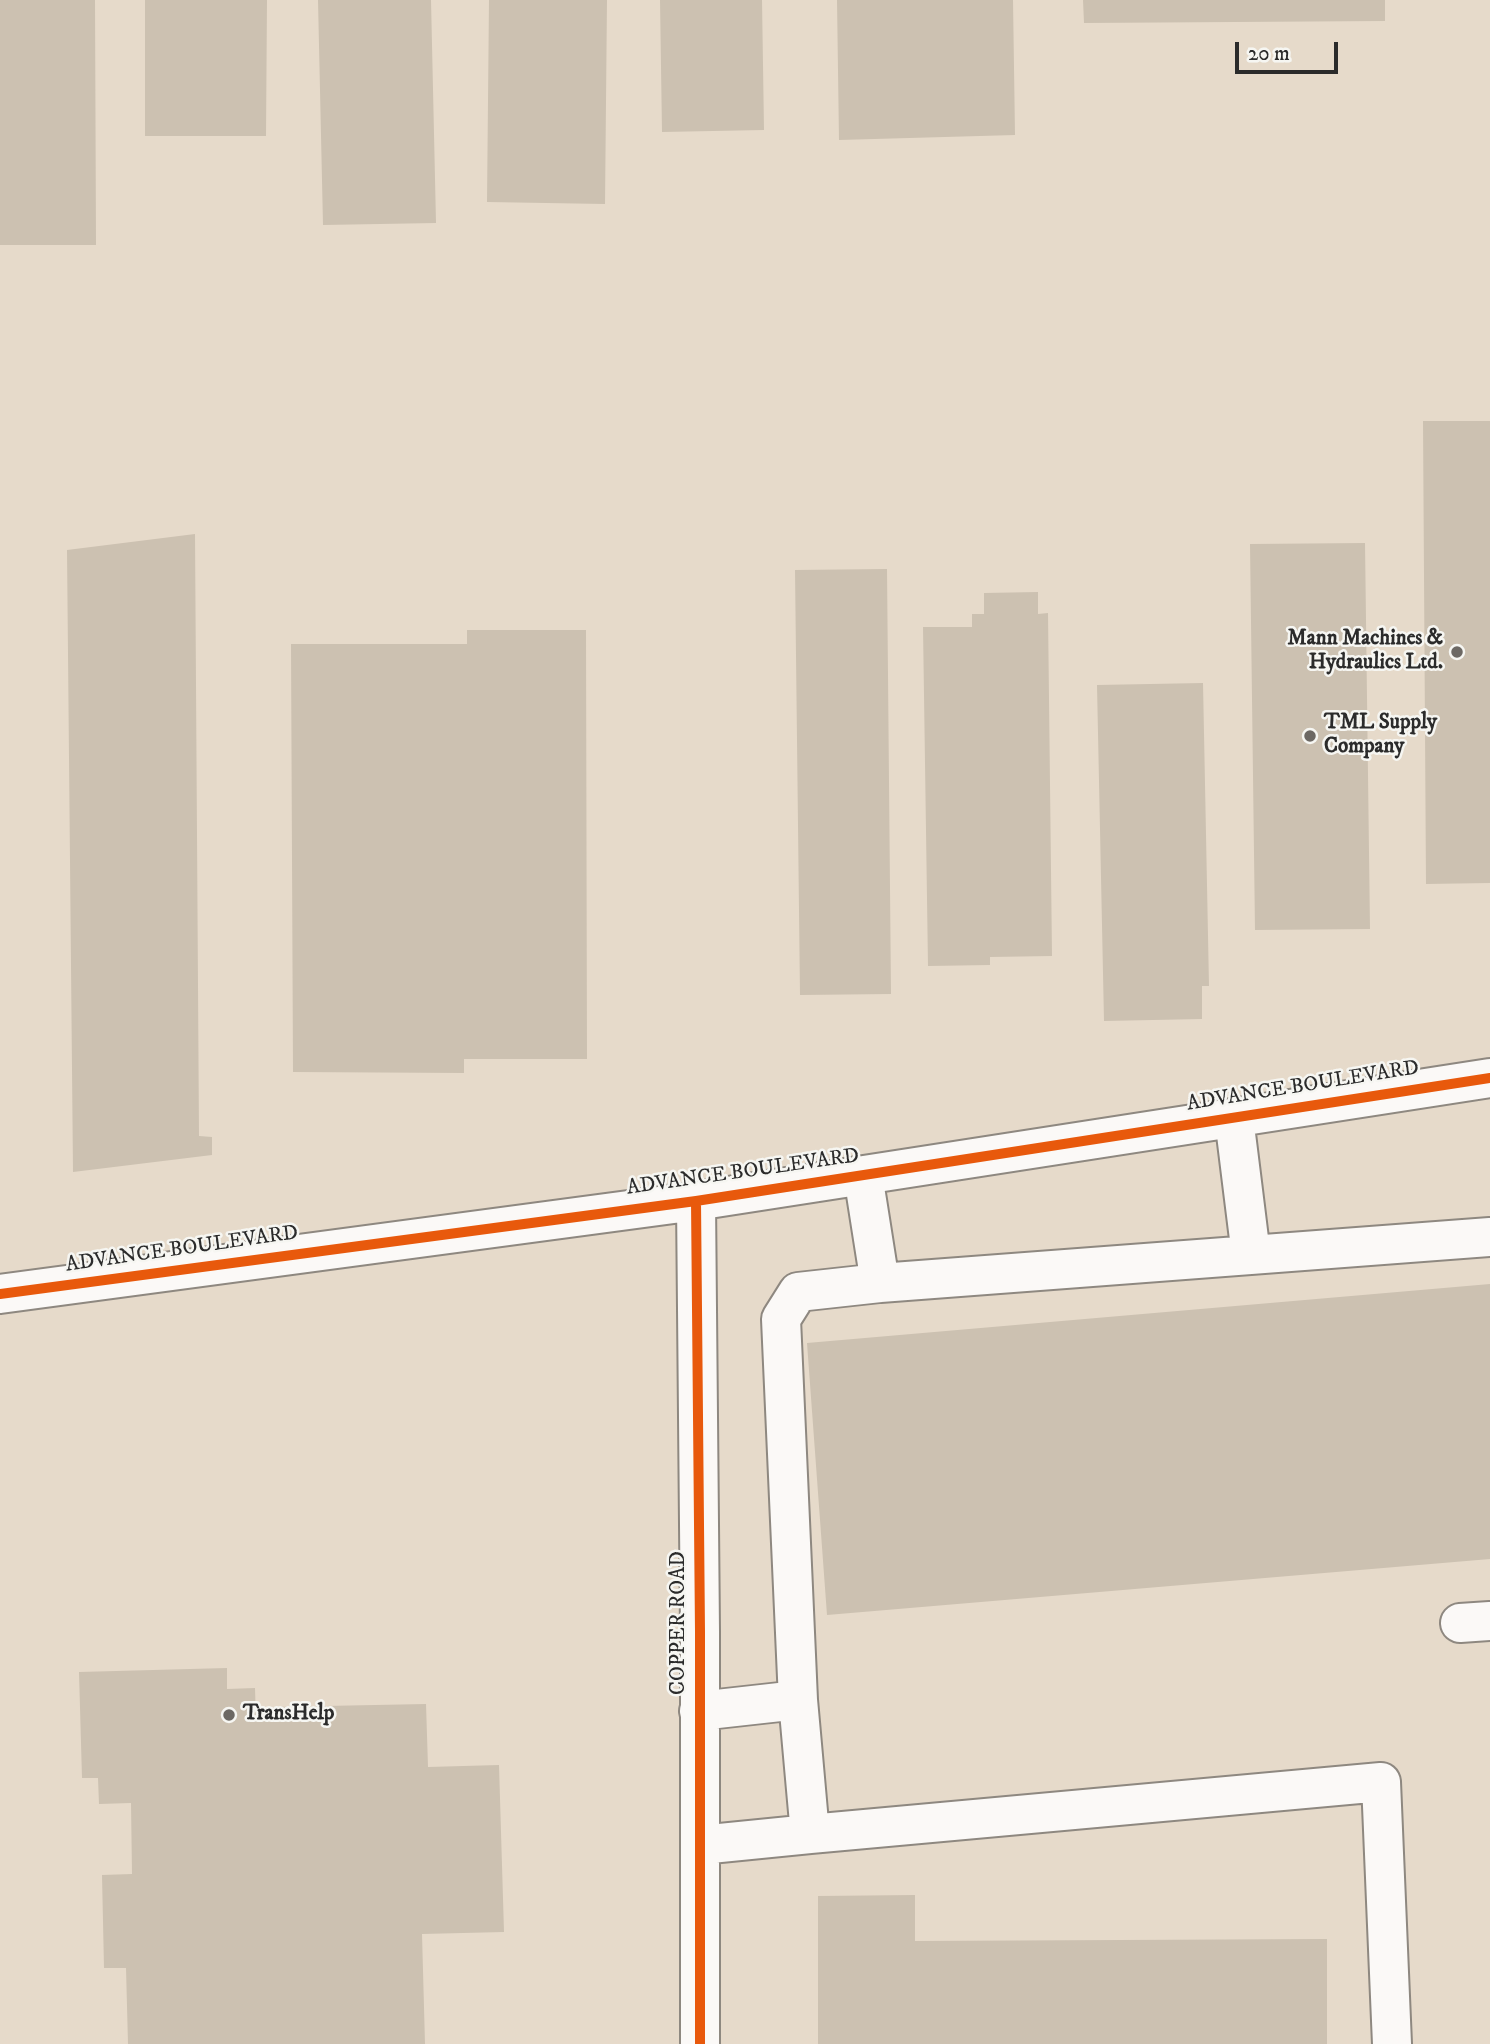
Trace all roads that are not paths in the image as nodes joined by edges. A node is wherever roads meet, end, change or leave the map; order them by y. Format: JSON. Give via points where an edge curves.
{"nodes":[{"id":1,"x":1490,"y":1078,"type":"edge"},
{"id":2,"x":1234,"y":1118,"type":"junction"},
{"id":3,"x":863,"y":1175,"type":"junction"},
{"id":4,"x":696,"y":1201,"type":"junction"},
{"id":5,"x":1490,"y":1237,"type":"edge"},
{"id":6,"x":1251,"y":1255,"type":"junction"},
{"id":7,"x":880,"y":1283,"type":"junction"},
{"id":8,"x":0,"y":1294,"type":"edge"},
{"id":9,"x":798,"y":1700,"type":"junction"},
{"id":10,"x":699,"y":1711,"type":"junction"},
{"id":11,"x":810,"y":1834,"type":"junction"},
{"id":12,"x":700,"y":1845,"type":"junction"},
{"id":13,"x":700,"y":2044,"type":"edge"},
{"id":14,"x":1392,"y":2044,"type":"edge"}],
"edges":[{"from":1,"to":2,"type":"street","name":"ADVANCE BOULEVARD"},
{"from":2,"to":3,"type":"street","name":"ADVANCE BOULEVARD"},
{"from":2,"to":6,"type":"street"},
{"from":3,"to":4,"type":"street","name":"ADVANCE BOULEVARD"},
{"from":3,"to":7,"type":"street"},
{"from":4,"to":8,"type":"street","name":"ADVANCE BOULEVARD"},
{"from":4,"to":10,"type":"street","name":"COPPER ROAD"},
{"from":5,"to":6,"type":"street"},
{"from":6,"to":7,"type":"street"},
{"from":7,"to":9,"type":"street","via":[[798,1292],[781,1319]]},
{"from":9,"to":10,"type":"street"},
{"from":9,"to":11,"type":"street"},
{"from":10,"to":12,"type":"street","name":"COPPER ROAD"},
{"from":11,"to":12,"type":"street"},
{"from":11,"to":14,"type":"street","via":[[1381,1782]]},
{"from":12,"to":13,"type":"street","name":"COPPER ROAD"}]}
